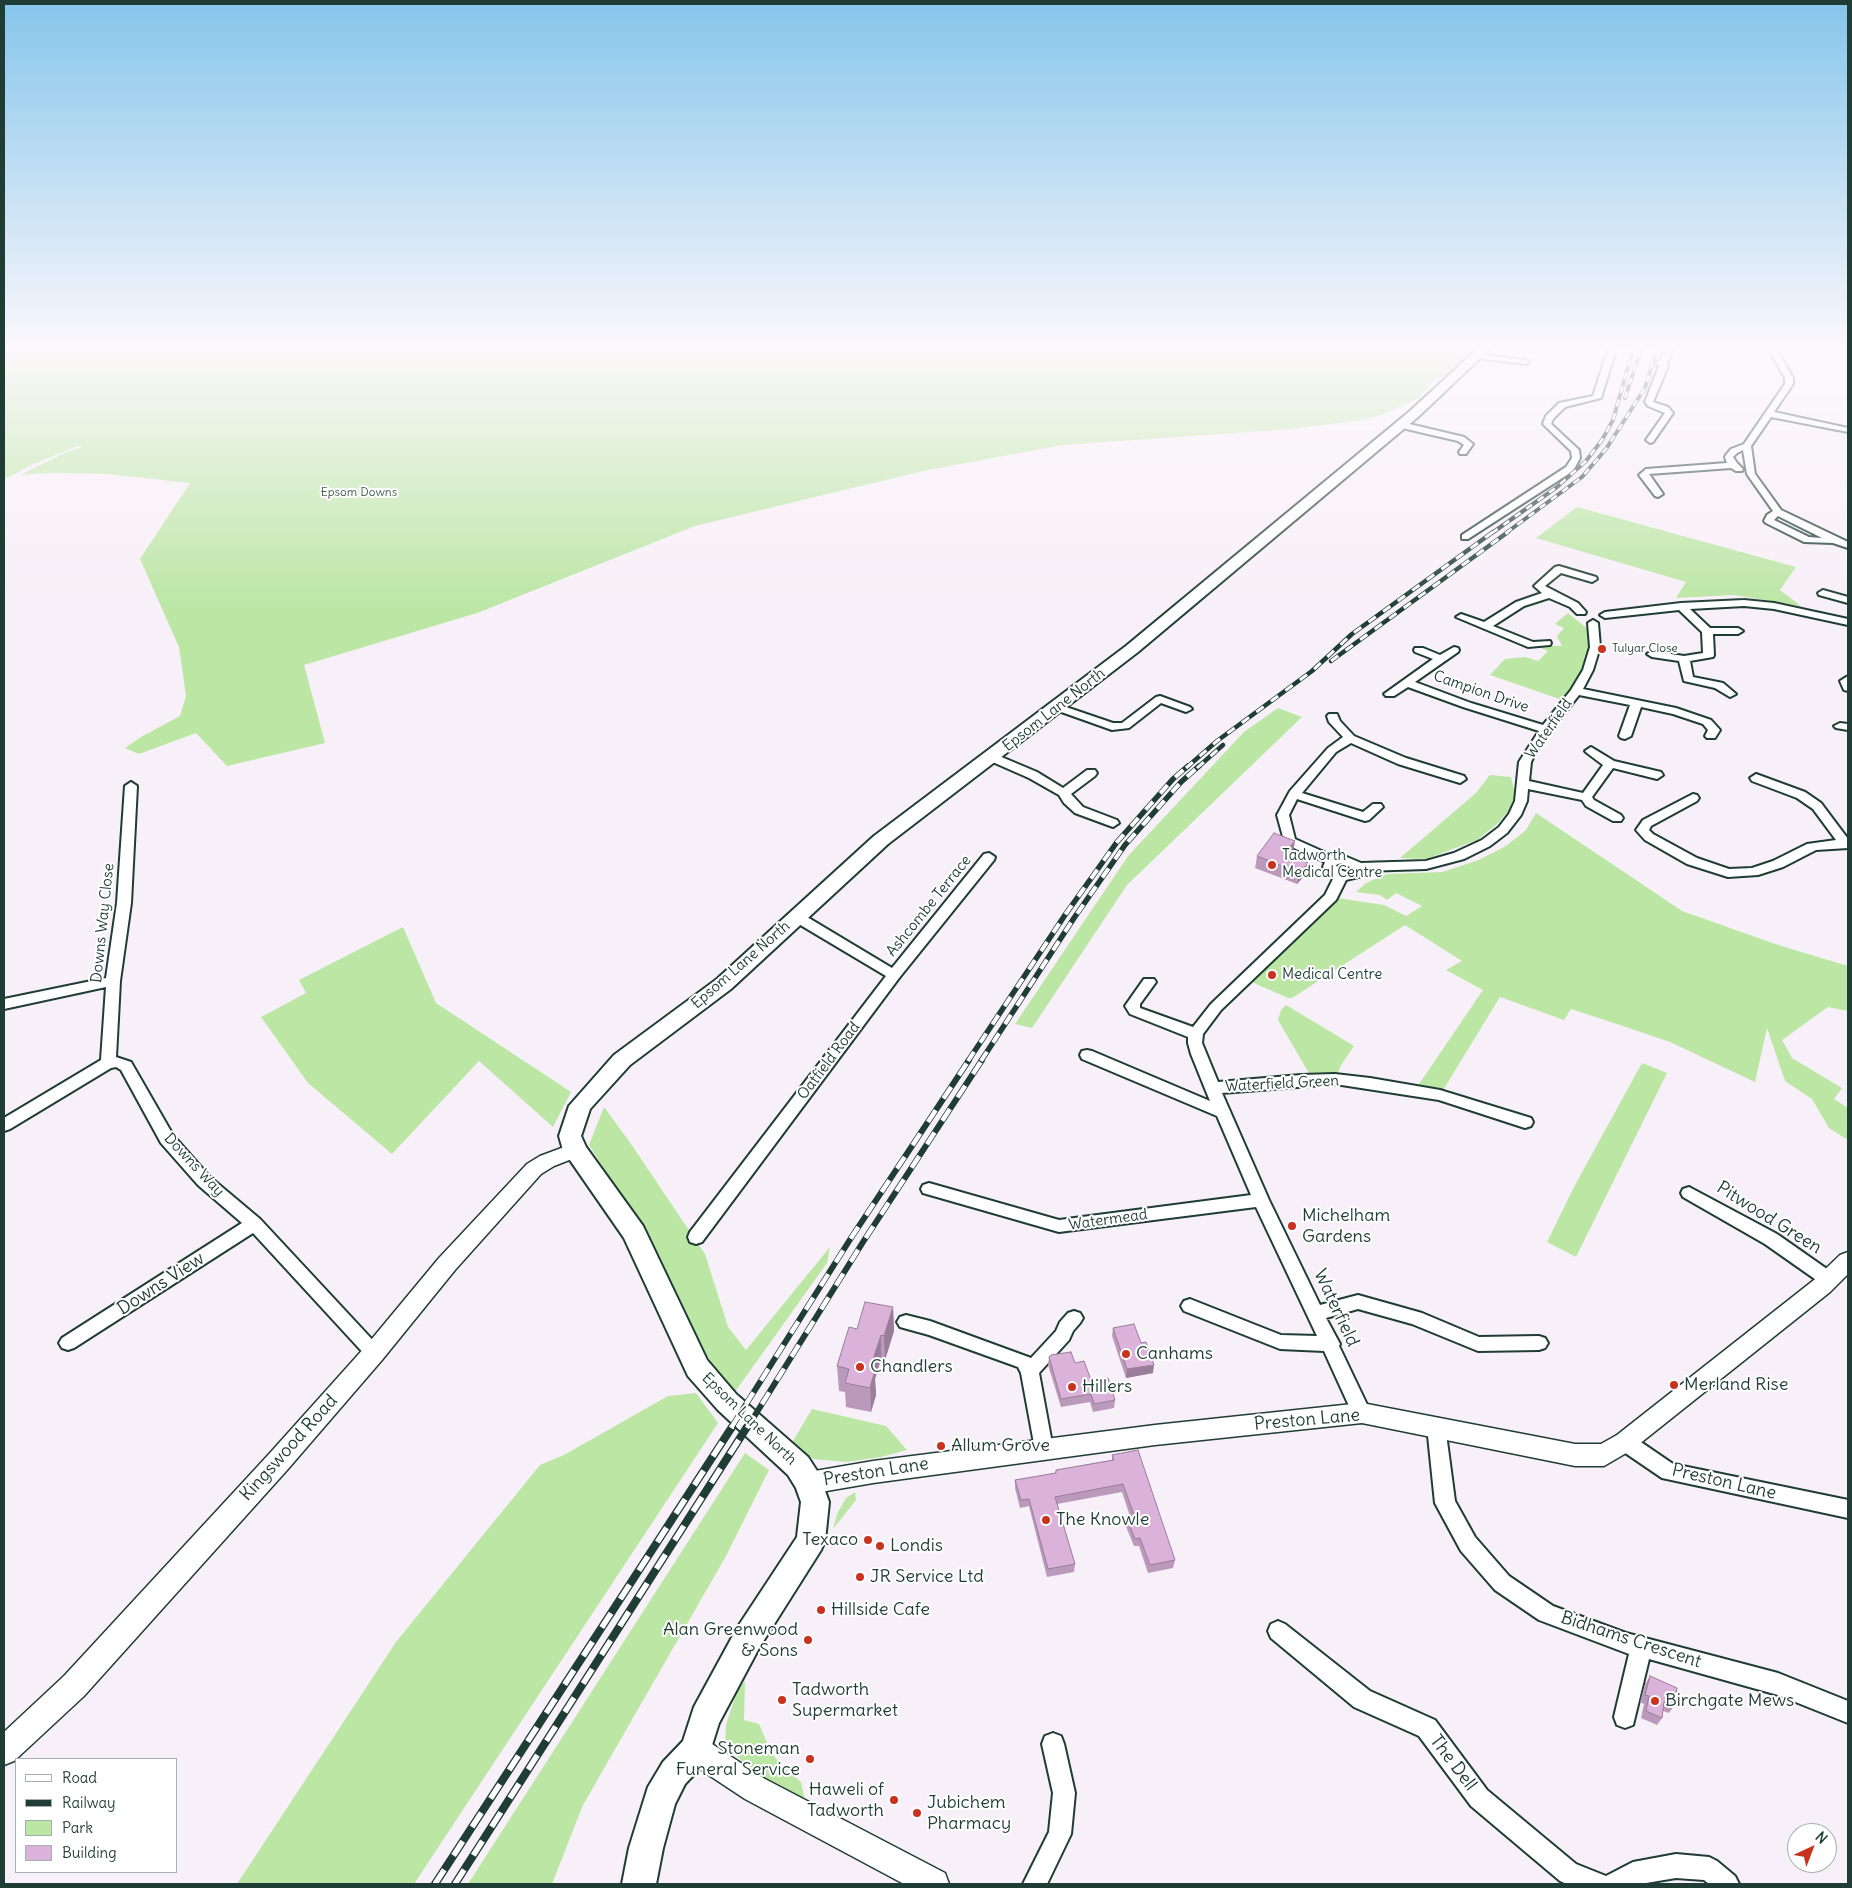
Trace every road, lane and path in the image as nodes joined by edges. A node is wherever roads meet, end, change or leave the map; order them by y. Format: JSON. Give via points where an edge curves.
{"nodes":[{"id":1,"x":1390,"y":434,"type":"edge"},
{"id":2,"x":1443,"y":434,"type":"edge"},
{"id":3,"x":1558,"y":434,"type":"edge"},
{"id":4,"x":1654,"y":434,"type":"edge"},
{"id":5,"x":1756,"y":434,"type":"edge"},
{"id":6,"x":1650,"y":440,"type":"dead end"},
{"id":7,"x":1747,"y":446,"type":"junction"},
{"id":8,"x":1464,"y":452,"type":"dead end"},
{"id":9,"x":1733,"y":465,"type":"junction"},
{"id":10,"x":1751,"y":474,"type":"junction"},
{"id":11,"x":1658,"y":494,"type":"dead end"},
{"id":12,"x":1465,"y":537,"type":"dead end"},
{"id":13,"x":1848,"y":545,"type":"edge"},
{"id":14,"x":1592,"y":579,"type":"dead end"},
{"id":15,"x":1824,"y":593,"type":"dead end"},
{"id":16,"x":1550,"y":594,"type":"junction"},
{"id":17,"x":1848,"y":600,"type":"edge"},
{"id":18,"x":1681,"y":606,"type":"junction"},
{"id":19,"x":1581,"y":612,"type":"junction"},
{"id":20,"x":1605,"y":615,"type":"junction"},
{"id":21,"x":1461,"y":617,"type":"dead end"},
{"id":22,"x":1848,"y":622,"type":"edge"},
{"id":23,"x":1593,"y":623,"type":"junction"},
{"id":24,"x":1486,"y":626,"type":"junction"},
{"id":25,"x":1707,"y":631,"type":"junction"},
{"id":26,"x":1738,"y":631,"type":"dead end"},
{"id":27,"x":1546,"y":643,"type":"dead end"},
{"id":28,"x":1419,"y":650,"type":"dead end"},
{"id":29,"x":1454,"y":650,"type":"dead end"},
{"id":30,"x":1652,"y":654,"type":"dead end"},
{"id":31,"x":1442,"y":659,"type":"junction"},
{"id":32,"x":1684,"y":659,"type":"junction"},
{"id":33,"x":1848,"y":679,"type":"edge"},
{"id":34,"x":1406,"y":682,"type":"junction"},
{"id":35,"x":1848,"y":688,"type":"edge"},
{"id":36,"x":1576,"y":691,"type":"junction"},
{"id":37,"x":1390,"y":694,"type":"dead end"},
{"id":38,"x":1730,"y":694,"type":"dead end"},
{"id":39,"x":1636,"y":704,"type":"junction"},
{"id":40,"x":1057,"y":707,"type":"junction"},
{"id":41,"x":1186,"y":709,"type":"dead end"},
{"id":42,"x":1334,"y":716,"type":"dead end"},
{"id":43,"x":1547,"y":730,"type":"junction"},
{"id":44,"x":1625,"y":736,"type":"dead end"},
{"id":45,"x":1712,"y":736,"type":"dead end"},
{"id":46,"x":1350,"y":738,"type":"junction"},
{"id":47,"x":1591,"y":751,"type":"dead end"},
{"id":48,"x":992,"y":757,"type":"junction"},
{"id":49,"x":1610,"y":764,"type":"junction"},
{"id":50,"x":1091,"y":772,"type":"dead end"},
{"id":51,"x":1657,"y":775,"type":"dead end"},
{"id":52,"x":1460,"y":778,"type":"dead end"},
{"id":53,"x":1756,"y":778,"type":"dead end"},
{"id":54,"x":1524,"y":784,"type":"junction"},
{"id":55,"x":131,"y":786,"type":"dead end"},
{"id":56,"x":1064,"y":793,"type":"junction"},
{"id":57,"x":1294,"y":794,"type":"junction"},
{"id":58,"x":1586,"y":797,"type":"junction"},
{"id":59,"x":1693,"y":798,"type":"dead end"},
{"id":60,"x":1377,"y":807,"type":"dead end"},
{"id":61,"x":1617,"y":818,"type":"dead end"},
{"id":62,"x":1113,"y":823,"type":"dead end"},
{"id":63,"x":1847,"y":843,"type":"edge"},
{"id":64,"x":989,"y":857,"type":"dead end"},
{"id":65,"x":1334,"y":861,"type":"junction"},
{"id":66,"x":1358,"y":867,"type":"junction"},
{"id":67,"x":1341,"y":876,"type":"junction"},
{"id":68,"x":796,"y":917,"type":"junction"},
{"id":69,"x":894,"y":975,"type":"junction"},
{"id":70,"x":113,"y":981,"type":"junction"},
{"id":71,"x":1148,"y":982,"type":"dead end"},
{"id":72,"x":4,"y":1004,"type":"edge"},
{"id":73,"x":1196,"y":1034,"type":"junction"},
{"id":74,"x":1087,"y":1055,"type":"dead end"},
{"id":75,"x":108,"y":1063,"type":"junction"},
{"id":76,"x":1214,"y":1088,"type":"junction"},
{"id":77,"x":1223,"y":1112,"type":"junction"},
{"id":78,"x":1525,"y":1122,"type":"dead end"},
{"id":79,"x":4,"y":1125,"type":"edge"},
{"id":80,"x":575,"y":1150,"type":"junction"},
{"id":81,"x":929,"y":1189,"type":"dead end"},
{"id":82,"x":1689,"y":1193,"type":"dead end"},
{"id":83,"x":1261,"y":1200,"type":"junction"},
{"id":84,"x":254,"y":1224,"type":"junction"},
{"id":85,"x":696,"y":1237,"type":"dead end"},
{"id":86,"x":1848,"y":1261,"type":"edge"},
{"id":87,"x":1828,"y":1279,"type":"junction"},
{"id":88,"x":1190,"y":1306,"type":"dead end"},
{"id":89,"x":1317,"y":1313,"type":"junction"},
{"id":90,"x":1074,"y":1318,"type":"dead end"},
{"id":91,"x":906,"y":1322,"type":"dead end"},
{"id":92,"x":68,"y":1343,"type":"dead end"},
{"id":93,"x":1539,"y":1343,"type":"dead end"},
{"id":94,"x":1331,"y":1344,"type":"junction"},
{"id":95,"x":374,"y":1353,"type":"junction"},
{"id":96,"x":1030,"y":1371,"type":"junction"},
{"id":97,"x":1362,"y":1413,"type":"junction"},
{"id":98,"x":1436,"y":1426,"type":"junction"},
{"id":99,"x":1625,"y":1442,"type":"junction"},
{"id":100,"x":1044,"y":1449,"type":"junction"},
{"id":101,"x":809,"y":1482,"type":"junction"},
{"id":102,"x":1848,"y":1509,"type":"edge"},
{"id":103,"x":1278,"y":1631,"type":"dead end"},
{"id":104,"x":1641,"y":1646,"type":"junction"},
{"id":105,"x":1848,"y":1712,"type":"edge"},
{"id":106,"x":1625,"y":1717,"type":"dead end"},
{"id":107,"x":1053,"y":1744,"type":"dead end"},
{"id":108,"x":696,"y":1750,"type":"junction"},
{"id":109,"x":4,"y":1751,"type":"edge"},
{"id":110,"x":926,"y":1882,"type":"edge"},
{"id":111,"x":639,"y":1884,"type":"edge"},
{"id":112,"x":1035,"y":1884,"type":"edge"},
{"id":113,"x":1597,"y":1884,"type":"edge"},
{"id":114,"x":1614,"y":1884,"type":"edge"},
{"id":115,"x":1727,"y":1884,"type":"edge"}],
"edges":[{"from":1,"to":40,"type":"main road","name":"Epsom Lane North"},
{"from":2,"to":8,"type":"street","via":[[1461,438],[1468,444]]},
{"from":3,"to":12,"type":"street","via":[[1575,450],[1576,458],[1570,469]]},
{"from":4,"to":6,"type":"street"},
{"from":5,"to":7,"type":"street"},
{"from":7,"to":9,"type":"street","via":[[1734,451],[1729,457]]},
{"from":7,"to":10,"type":"street"},
{"from":9,"to":10,"type":"street"},
{"from":9,"to":11,"type":"street","via":[[1646,472],[1643,475]]},
{"from":10,"to":13,"type":"street","via":[[1778,512],[1769,521],[1806,540]]},
{"from":14,"to":16,"type":"street","via":[[1559,569],[1539,586]]},
{"from":15,"to":17,"type":"street"},
{"from":16,"to":19,"type":"street","via":[[1574,605]]},
{"from":16,"to":24,"type":"street","via":[[1520,604]]},
{"from":18,"to":20,"type":"street"},
{"from":18,"to":22,"type":"street","via":[[1744,603]]},
{"from":18,"to":25,"type":"street"},
{"from":19,"to":20,"type":"street","via":[[1592,610]]},
{"from":19,"to":23,"type":"street","via":[[1580,617]]},
{"from":20,"to":23,"type":"street","via":[[1607,621]]},
{"from":21,"to":24,"type":"street"},
{"from":23,"to":36,"type":"street","name":"Waterfield","via":[[1595,647],[1588,670]]},
{"from":24,"to":27,"type":"street","via":[[1532,644]]},
{"from":25,"to":26,"type":"street"},
{"from":25,"to":32,"type":"street","via":[[1709,655]]},
{"from":28,"to":31,"type":"street"},
{"from":29,"to":31,"type":"street"},
{"from":30,"to":32,"type":"street"},
{"from":31,"to":34,"type":"street"},
{"from":32,"to":38,"type":"street","via":[[1688,680],[1719,685]]},
{"from":33,"to":35,"type":"street"},
{"from":34,"to":37,"type":"street"},
{"from":34,"to":43,"type":"street","name":"Campion Drive"},
{"from":36,"to":39,"type":"street"},
{"from":36,"to":43,"type":"street","name":"Waterfield"},
{"from":39,"to":44,"type":"street"},
{"from":39,"to":45,"type":"street","via":[[1676,711],[1707,722],[1714,730]]},
{"from":40,"to":41,"type":"street","via":[[1112,727],[1126,726],[1160,699]]},
{"from":40,"to":48,"type":"main road","name":"Epsom Lane North"},
{"from":42,"to":46,"type":"street","via":[[1334,722]]},
{"from":43,"to":54,"type":"street","name":"Waterfield","via":[[1525,762]]},
{"from":46,"to":52,"type":"street","via":[[1402,761]]},
{"from":46,"to":57,"type":"street","via":[[1332,750]]},
{"from":47,"to":49,"type":"street"},
{"from":48,"to":56,"type":"street"},
{"from":48,"to":68,"type":"main road","name":"Epsom Lane North","via":[[881,840]]},
{"from":49,"to":51,"type":"street"},
{"from":49,"to":58,"type":"street"},
{"from":50,"to":56,"type":"street"},
{"from":53,"to":63,"type":"street","via":[[1801,795],[1817,806]]},
{"from":54,"to":58,"type":"street"},
{"from":54,"to":66,"type":"street","name":"Waterfield","via":[[1515,815],[1486,843],[1459,856],[1426,865]]},
{"from":55,"to":70,"type":"street","name":"Downs Way Close","via":[[124,903]]},
{"from":56,"to":62,"type":"street","via":[[1078,810]]},
{"from":57,"to":60,"type":"street","via":[[1365,817]]},
{"from":57,"to":65,"type":"street","via":[[1283,815],[1289,840]]},
{"from":58,"to":61,"type":"street"},
{"from":59,"to":63,"type":"street","via":[[1647,823],[1642,830],[1692,861],[1728,873],[1753,872],[1812,847]]},
{"from":64,"to":69,"type":"street","name":"Ashcombe Terrace"},
{"from":65,"to":66,"type":"street","via":[[1347,860]]},
{"from":65,"to":67,"type":"street","via":[[1329,865],[1330,870]]},
{"from":66,"to":67,"type":"street","via":[[1354,875]]},
{"from":67,"to":73,"type":"street","via":[[1331,897],[1216,1006]]},
{"from":68,"to":69,"type":"street"},
{"from":68,"to":80,"type":"main road","name":"Epsom Lane North","via":[[724,984],[622,1060],[580,1106],[570,1136]]},
{"from":69,"to":85,"type":"street","name":"Oatfield Road"},
{"from":70,"to":72,"type":"street"},
{"from":70,"to":75,"type":"street","name":"Downs Way Close"},
{"from":71,"to":73,"type":"street","via":[[1133,1003],[1135,1011]]},
{"from":73,"to":76,"type":"street","name":"Waterfield","via":[[1198,1054]]},
{"from":74,"to":77,"type":"street"},
{"from":75,"to":79,"type":"street"},
{"from":75,"to":84,"type":"street","name":"Downs Way","via":[[118,1062],[126,1066],[167,1139],[204,1181]]},
{"from":76,"to":77,"type":"street","name":"Waterfield"},
{"from":76,"to":78,"type":"street","name":"Waterfield Green","via":[[1335,1079],[1440,1095]]},
{"from":77,"to":83,"type":"street","name":"Waterfield"},
{"from":80,"to":95,"type":"street","name":"Kingswood Road","via":[[546,1161],[534,1170],[447,1264]]},
{"from":80,"to":101,"type":"main road","name":"Epsom Lane North","via":[[634,1233],[697,1368],[727,1402],[798,1466]]},
{"from":81,"to":83,"type":"street","name":"Watermead","via":[[1058,1226]]},
{"from":82,"to":87,"type":"street","name":"Pitwood Green","via":[[1771,1239]]},
{"from":83,"to":89,"type":"street","name":"Waterfield"},
{"from":84,"to":92,"type":"street","name":"Downs View"},
{"from":84,"to":95,"type":"street","name":"Downs Way"},
{"from":86,"to":87,"type":"street"},
{"from":87,"to":99,"type":"street"},
{"from":88,"to":94,"type":"street","via":[[1280,1342]]},
{"from":89,"to":93,"type":"street","via":[[1358,1302],[1416,1318],[1478,1344]]},
{"from":89,"to":94,"type":"street","name":"Waterfield"},
{"from":90,"to":96,"type":"street"},
{"from":91,"to":96,"type":"street","via":[[1024,1362]]},
{"from":94,"to":97,"type":"street","name":"Waterfield"},
{"from":95,"to":109,"type":"street","name":"Kingswood Road","via":[[74,1686]]},
{"from":96,"to":100,"type":"street"},
{"from":97,"to":98,"type":"street","name":"Preston Lane"},
{"from":97,"to":100,"type":"street","name":"Preston Lane"},
{"from":98,"to":99,"type":"street","name":"Preston Lane","via":[[1575,1455],[1604,1455]]},
{"from":98,"to":104,"type":"street","name":"Bidhams Crescent","via":[[1445,1504],[1468,1544],[1502,1583],[1546,1613]]},
{"from":99,"to":102,"type":"street","name":"Preston Lane","via":[[1669,1472]]},
{"from":100,"to":101,"type":"street","name":"Preston Lane"},
{"from":101,"to":108,"type":"main road","name":"Epsom Lane North","via":[[815,1502],[811,1541],[748,1638],[705,1718]]},
{"from":103,"to":113,"type":"street","name":"The Dell","via":[[1362,1699],[1427,1728],[1478,1798],[1568,1873]]},
{"from":104,"to":105,"type":"street","name":"Bidhams Crescent","via":[[1778,1684]]},
{"from":104,"to":106,"type":"street"},
{"from":107,"to":112,"type":"street","via":[[1064,1792],[1060,1834]]},
{"from":108,"to":110,"type":"street","via":[[755,1789]]},
{"from":108,"to":111,"type":"main road","via":[[674,1773],[660,1799]]},
{"from":114,"to":115,"type":"street","via":[[1633,1874],[1676,1866],[1709,1869]]}]}
